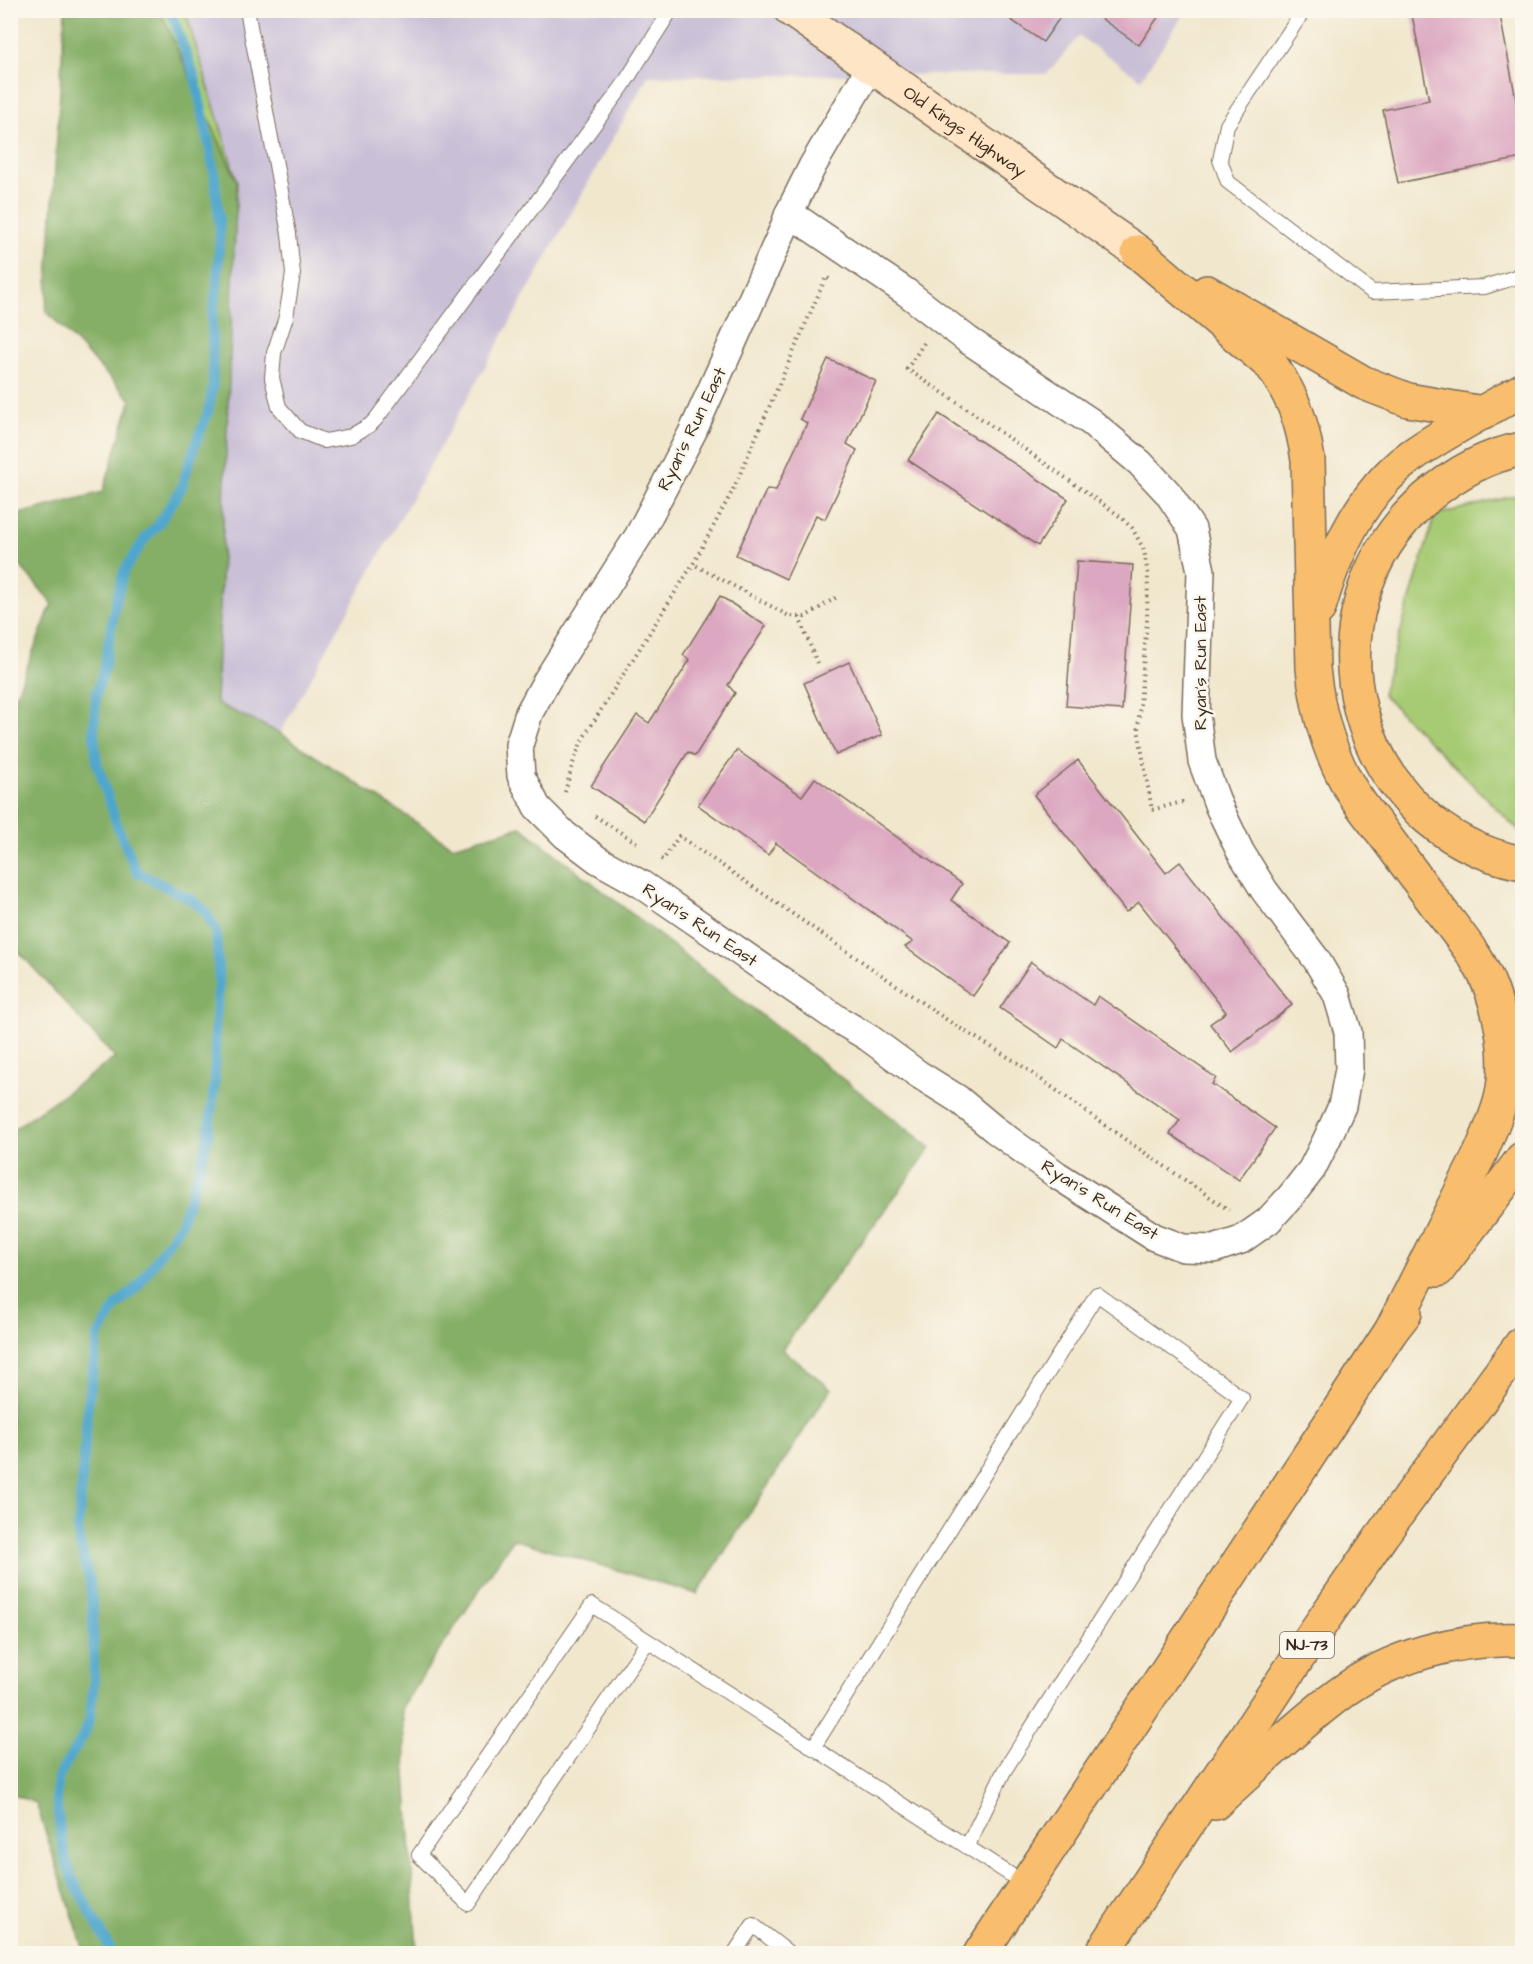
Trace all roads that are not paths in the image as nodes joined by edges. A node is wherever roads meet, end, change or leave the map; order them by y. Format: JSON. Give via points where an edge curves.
{"nodes":[{"id":1,"x":247,"y":10,"type":"edge"},
{"id":2,"x":671,"y":10,"type":"edge"},
{"id":3,"x":790,"y":10,"type":"edge"},
{"id":4,"x":1304,"y":10,"type":"edge"},
{"id":5,"x":871,"y":66,"type":"junction"},
{"id":6,"x":789,"y":213,"type":"junction"},
{"id":7,"x":1138,"y":252,"type":"junction"},
{"id":8,"x":1522,"y":271,"type":"edge"},
{"id":9,"x":1522,"y":390,"type":"edge"},
{"id":10,"x":1483,"y":413,"type":"junction"},
{"id":11,"x":1522,"y":449,"type":"edge"},
{"id":12,"x":1312,"y":636,"type":"junction"},
{"id":13,"x":1522,"y":863,"type":"edge"},
{"id":14,"x":1522,"y":1159,"type":"edge"},
{"id":15,"x":1391,"y":1331,"type":"junction"},
{"id":16,"x":1522,"y":1343,"type":"edge"},
{"id":17,"x":1522,"y":1640,"type":"edge"},
{"id":18,"x":648,"y":1641,"type":"junction"},
{"id":19,"x":813,"y":1748,"type":"junction"},
{"id":20,"x":1180,"y":1834,"type":"junction"},
{"id":21,"x":967,"y":1847,"type":"junction"},
{"id":22,"x":1025,"y":1884,"type":"junction"},
{"id":23,"x":734,"y":1953,"type":"edge"},
{"id":24,"x":790,"y":1953,"type":"edge"},
{"id":25,"x":980,"y":1953,"type":"edge"},
{"id":26,"x":1101,"y":1953,"type":"edge"}],
"edges":[{"from":1,"to":2,"type":"lane","via":[[293,274],[272,378],[279,407],[300,431],[325,441],[351,436],[376,419],[621,87]]},
{"from":3,"to":5,"type":"street","name":"Old Kings Highway"},
{"from":4,"to":8,"type":"lane","via":[[1227,125],[1220,160],[1228,182],[1372,292],[1484,287],[1516,277]]},
{"from":5,"to":6,"type":"street","name":"Ryan's Run East"},
{"from":5,"to":7,"type":"street","name":"Old Kings Highway"},
{"from":6,"to":6,"type":"street","name":"Ryan's Run East","via":[[725,362],[663,490],[529,713],[519,745],[522,776],[537,807],[598,860],[650,890],[958,1099],[1024,1151],[1125,1219],[1154,1237],[1183,1248],[1214,1249],[1241,1240],[1268,1221],[1312,1169],[1342,1106],[1349,1069],[1348,1032],[1337,995],[1322,968],[1240,851],[1202,761],[1196,714],[1201,571],[1192,529],[1168,493],[1140,463],[1091,422]]},
{"from":7,"to":10,"type":"highway","via":[[1364,382],[1408,400]]},
{"from":7,"to":12,"type":"highway","via":[[1272,366],[1296,408],[1308,460]]},
{"from":9,"to":10,"type":"highway"},
{"from":10,"to":12,"type":"highway","via":[[1410,457],[1362,509],[1332,568]]},
{"from":11,"to":13,"type":"highway","via":[[1461,472],[1398,526],[1380,552],[1359,605],[1353,667],[1356,695],[1375,753],[1408,800],[1453,838],[1480,851]]},
{"from":12,"to":15,"type":"highway","via":[[1316,697],[1333,754],[1364,809],[1479,964],[1499,1015],[1503,1040],[1505,1071],[1492,1126]]},
{"from":14,"to":15,"type":"highway"},
{"from":15,"to":22,"type":"highway"},
{"from":16,"to":20,"type":"highway","number":"NJ-73","via":[[1376,1544]]},
{"from":17,"to":20,"type":"highway","via":[[1447,1646],[1391,1664],[1367,1677],[1323,1707]]},
{"from":18,"to":18,"type":"lane","via":[[592,1605],[419,1855],[468,1904]]},
{"from":18,"to":19,"type":"lane"},
{"from":19,"to":21,"type":"lane"},
{"from":19,"to":21,"type":"lane","via":[[1097,1294],[1242,1398],[1004,1771]]},
{"from":20,"to":26,"type":"highway","number":"NJ-73"},
{"from":21,"to":22,"type":"lane"},
{"from":22,"to":25,"type":"highway"},
{"from":23,"to":24,"type":"lane","via":[[753,1925]]}]}
